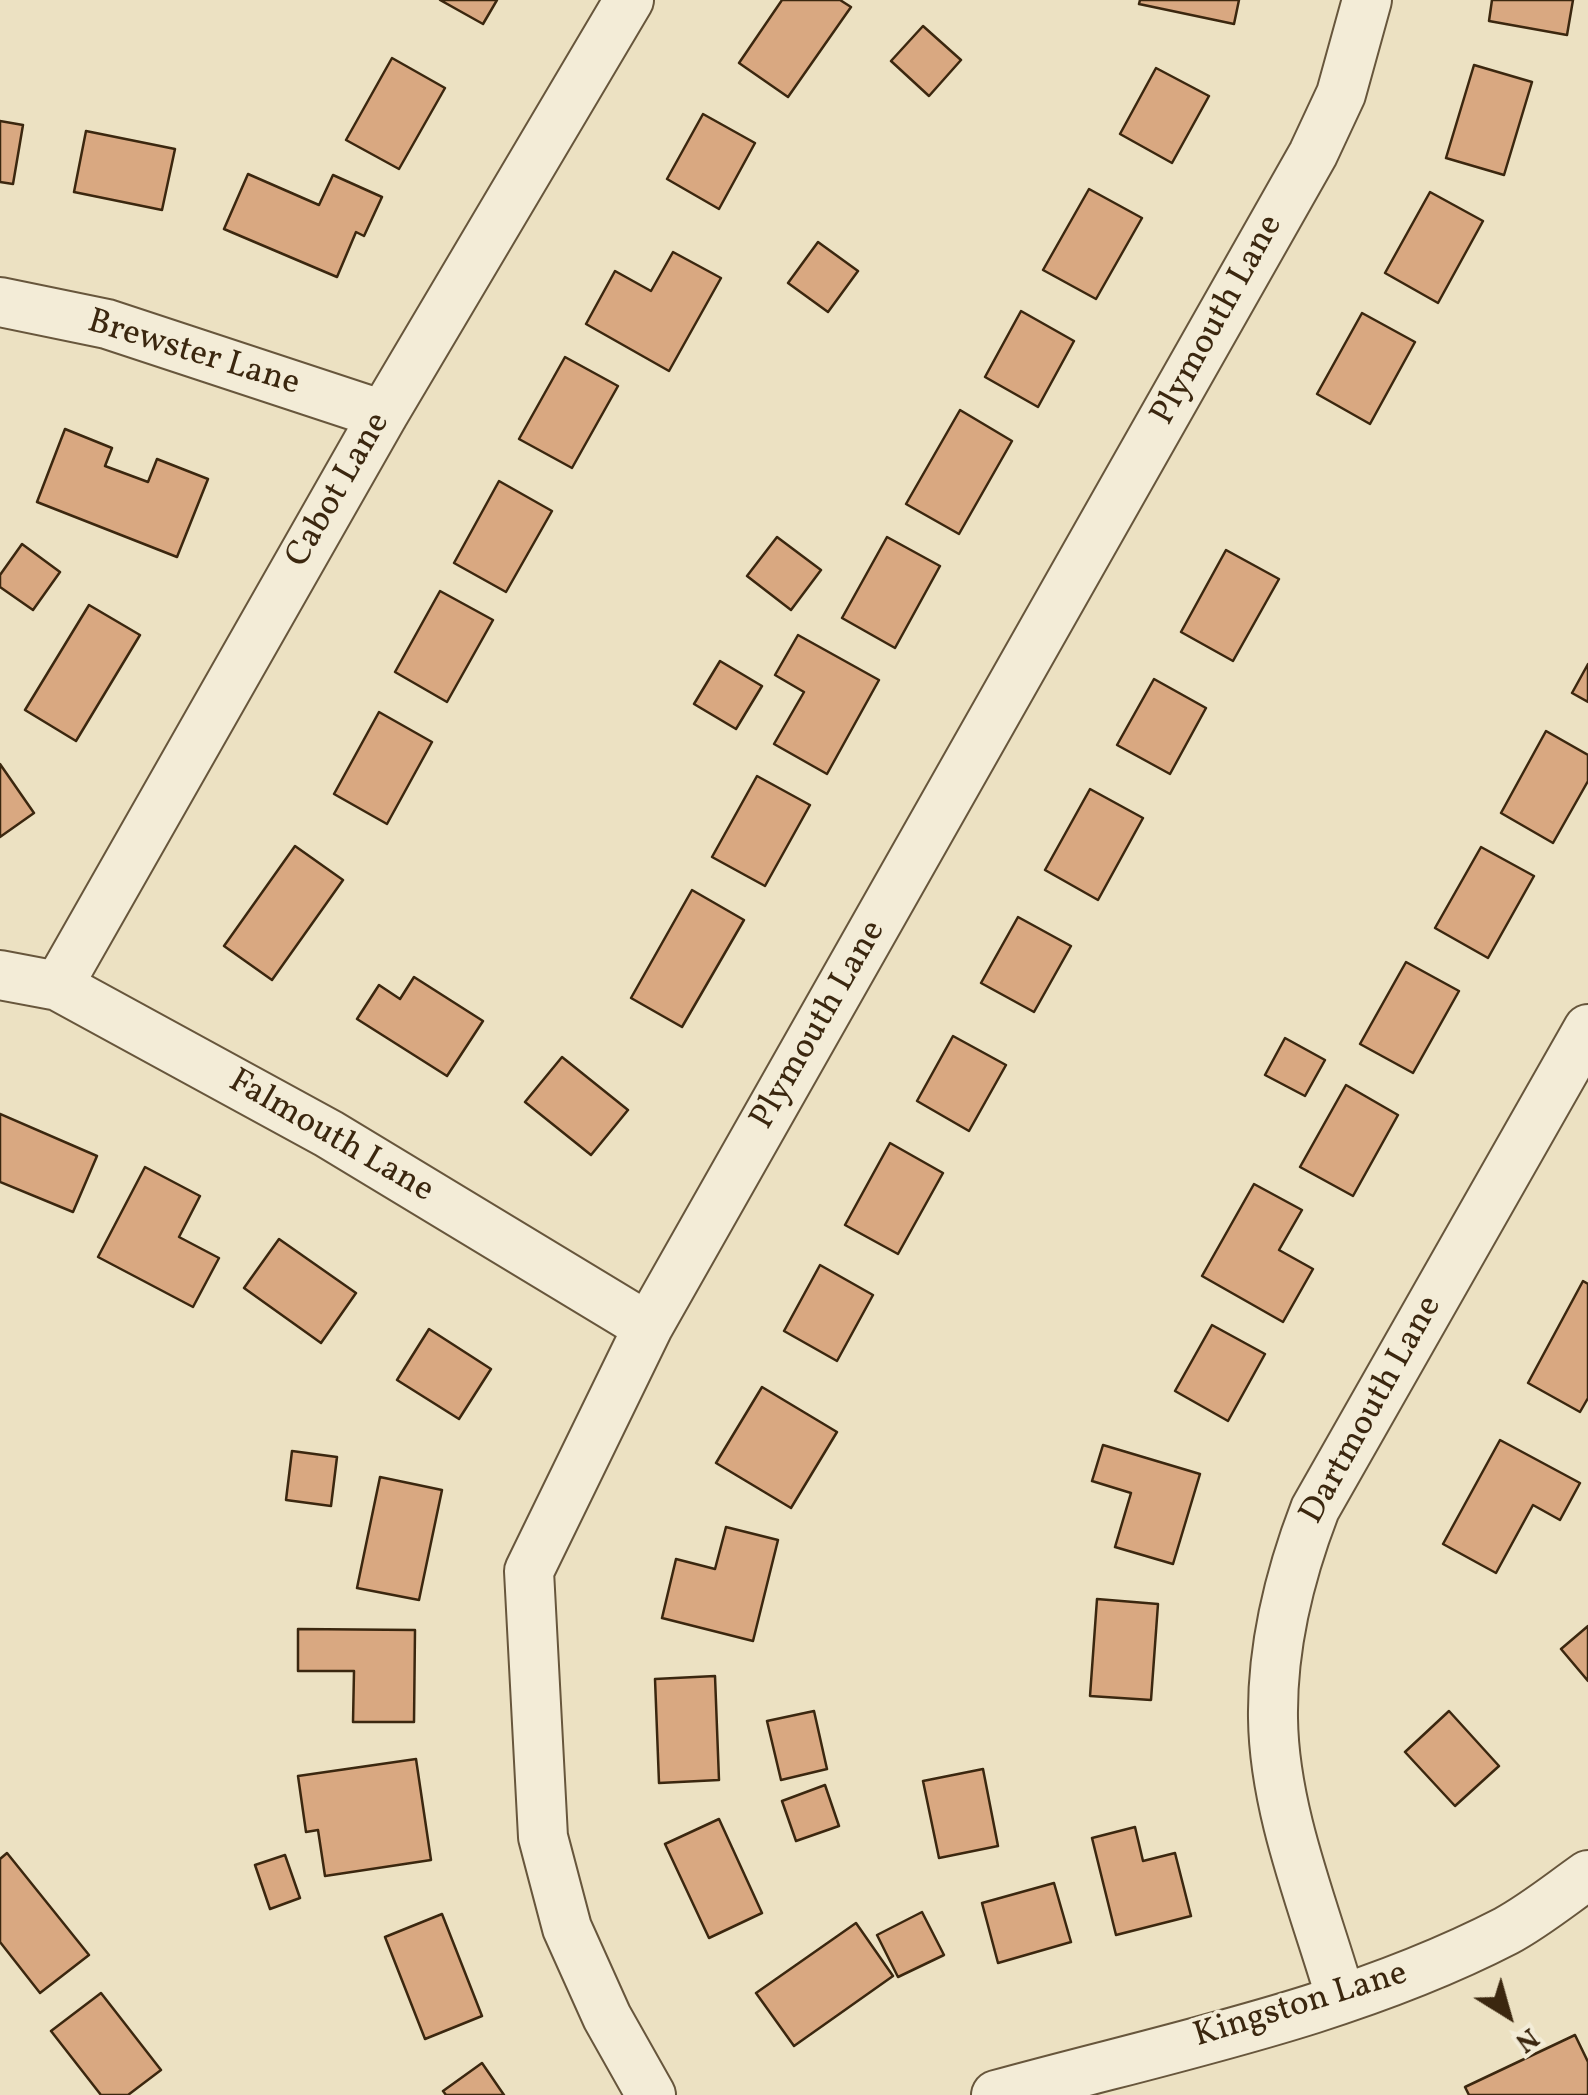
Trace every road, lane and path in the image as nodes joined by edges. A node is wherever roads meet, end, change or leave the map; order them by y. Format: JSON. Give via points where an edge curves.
{"nodes":[{"id":1,"x":630,"y":0,"type":"edge"},
{"id":2,"x":1367,"y":0,"type":"edge"},
{"id":3,"x":0,"y":302,"type":"edge"},
{"id":4,"x":383,"y":415,"type":"junction"},
{"id":5,"x":0,"y":975,"type":"edge"},
{"id":6,"x":58,"y":986,"type":"junction"},
{"id":7,"x":1588,"y":1029,"type":"edge"},
{"id":8,"x":648,"y":1327,"type":"junction"},
{"id":9,"x":1588,"y":1875,"type":"edge"},
{"id":10,"x":1342,"y":1999,"type":"junction"},
{"id":11,"x":650,"y":2095,"type":"edge"},
{"id":12,"x":996,"y":2095,"type":"edge"}],
"edges":[{"from":1,"to":4,"type":"street","name":"Cabot Lane"},
{"from":2,"to":8,"type":"street","name":"Plymouth Lane","via":[[1341,94],[1314,154]]},
{"from":3,"to":4,"type":"street","name":"Brewster Lane","via":[[106,324]]},
{"from":4,"to":6,"type":"street","name":"Cabot Lane"},
{"from":5,"to":6,"type":"street","name":"Falmouth Lane"},
{"from":6,"to":8,"type":"street","name":"Falmouth Lane","via":[[329,1134]]},
{"from":7,"to":10,"type":"street","name":"Dartmouth Lane","via":[[1315,1509],[1296,1558],[1276,1671],[1276,1750]]},
{"from":8,"to":11,"type":"street","name":"Plymouth Lane","via":[[530,1571],[542,1837],[567,1928]]},
{"from":9,"to":10,"type":"street","name":"Kingston Lane","via":[[1510,1929]]},
{"from":10,"to":12,"type":"street","name":"Kingston Lane"}]}
